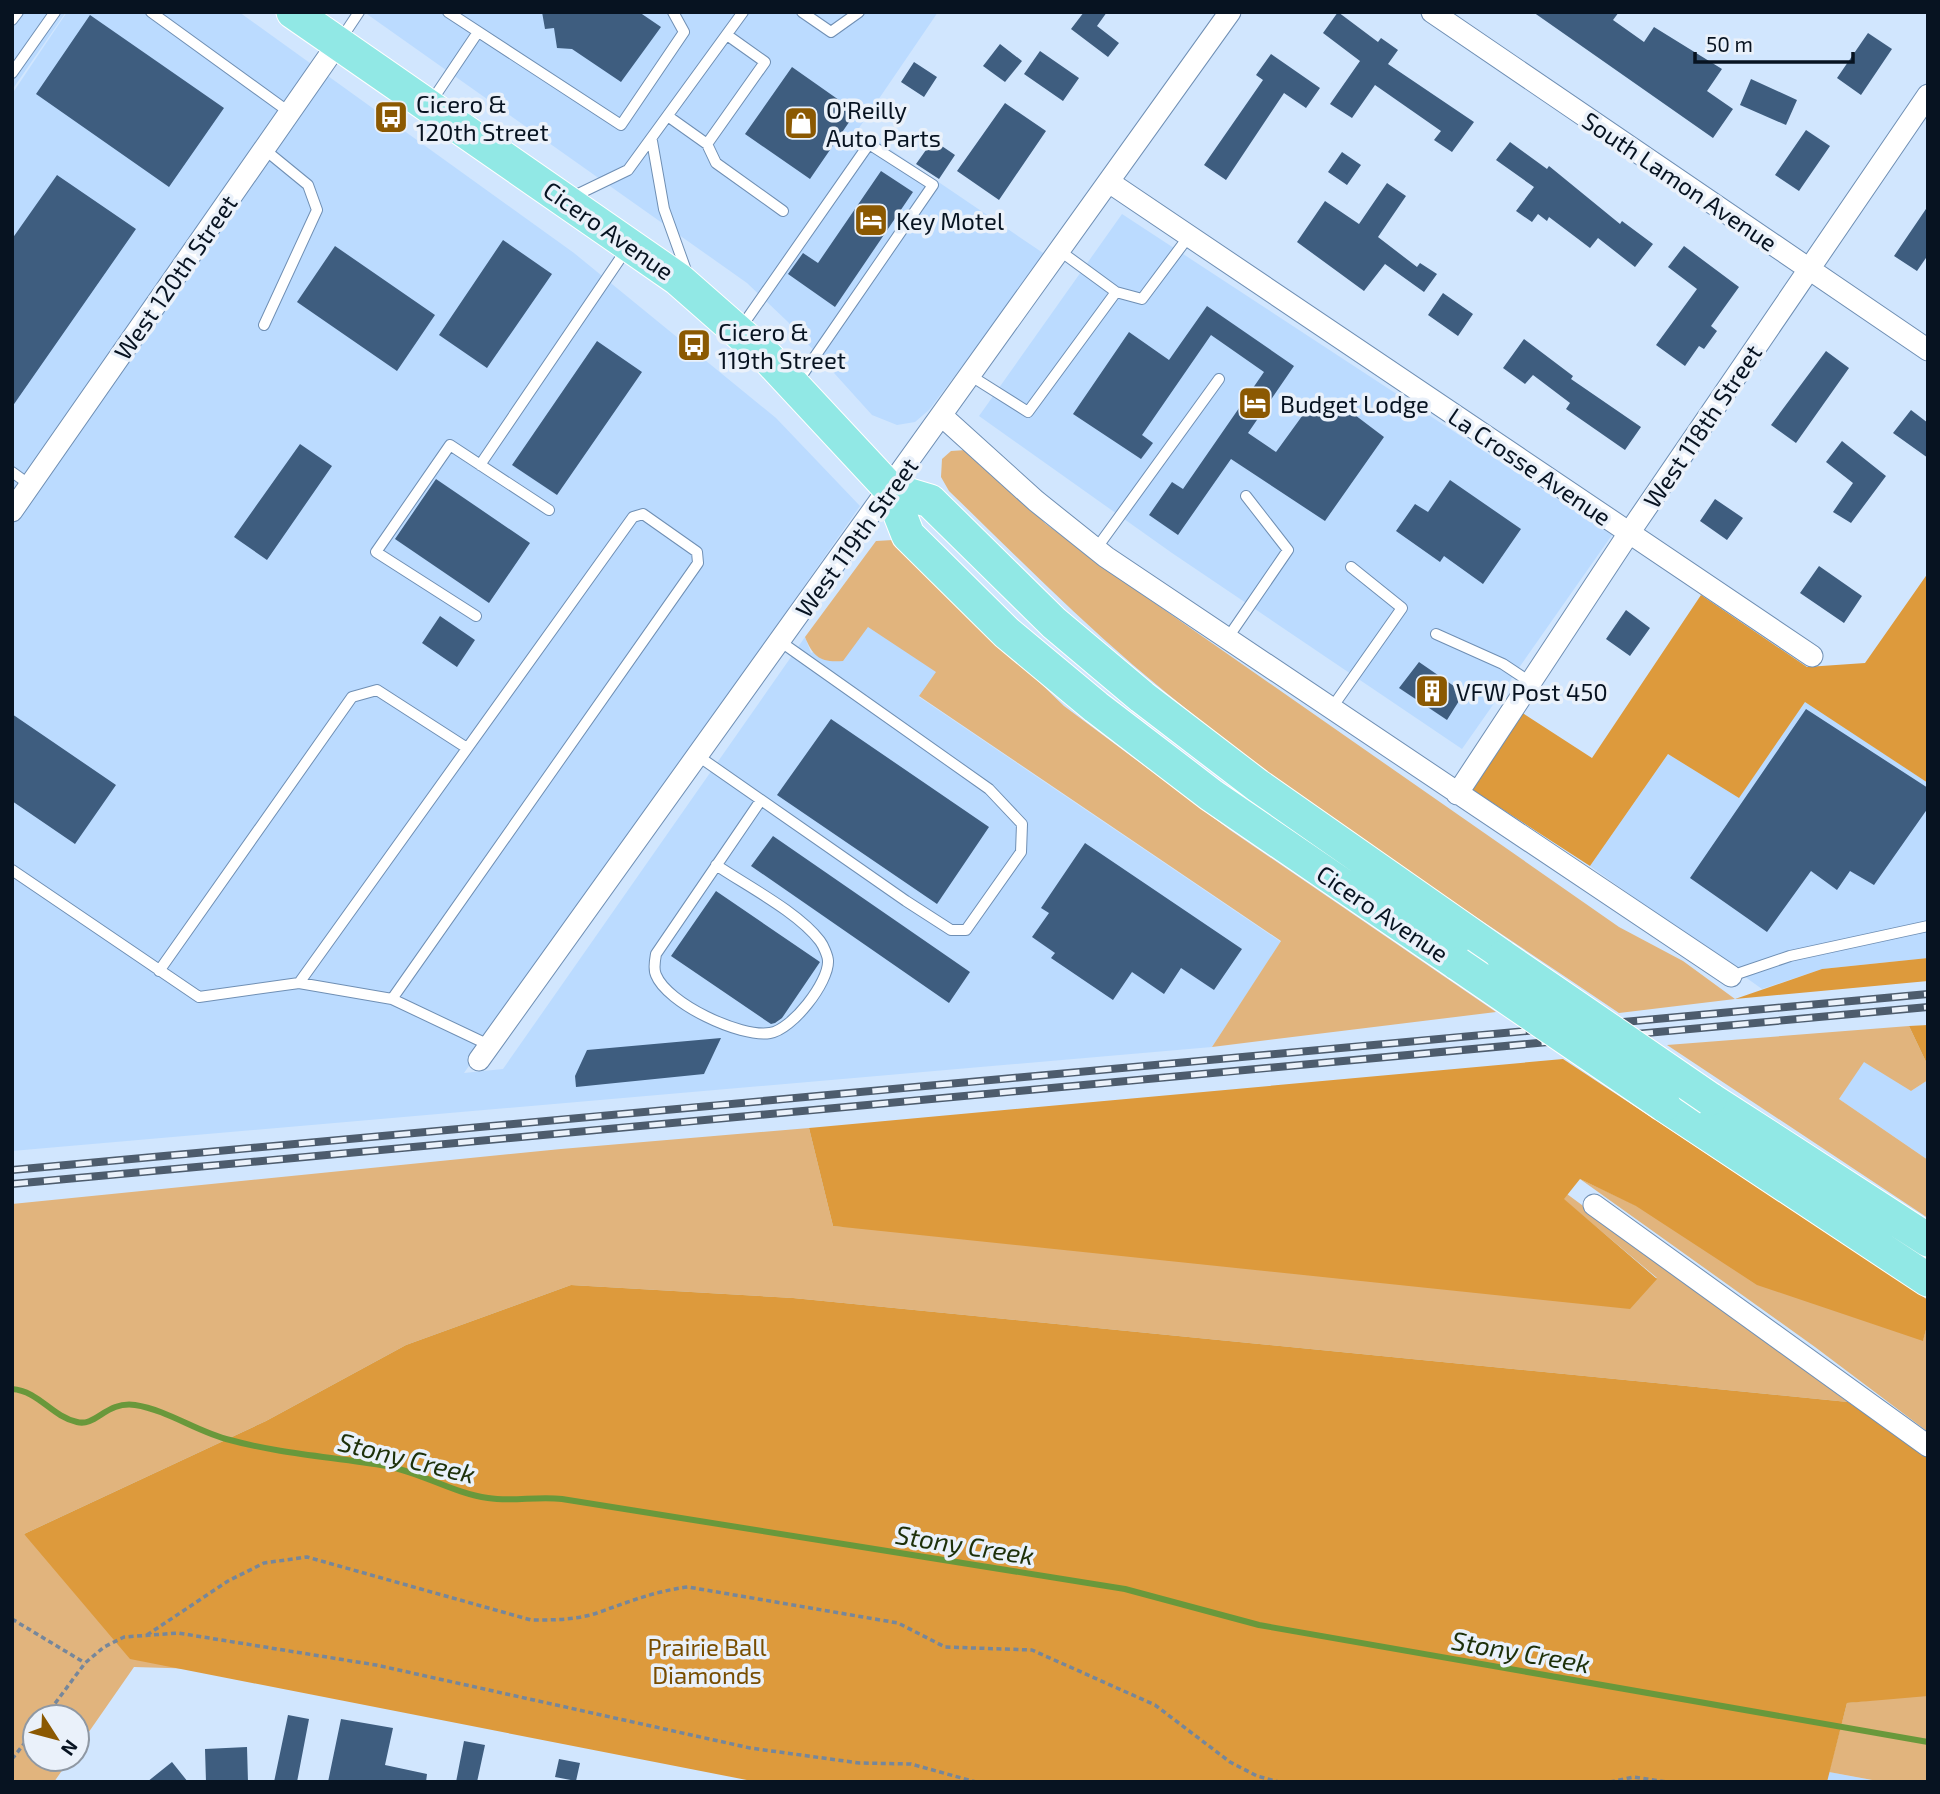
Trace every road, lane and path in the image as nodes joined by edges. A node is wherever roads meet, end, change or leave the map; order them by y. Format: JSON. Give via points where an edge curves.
{"nodes":[{"id":1,"x":18,"y":12,"type":"edge"},
{"id":2,"x":55,"y":12,"type":"edge"},
{"id":3,"x":151,"y":12,"type":"edge"},
{"id":4,"x":293,"y":12,"type":"edge"},
{"id":5,"x":359,"y":12,"type":"edge"},
{"id":6,"x":448,"y":12,"type":"edge"},
{"id":7,"x":673,"y":12,"type":"edge"},
{"id":8,"x":743,"y":12,"type":"edge"},
{"id":9,"x":802,"y":12,"type":"edge"},
{"id":10,"x":859,"y":12,"type":"edge"},
{"id":11,"x":1230,"y":12,"type":"edge"},
{"id":12,"x":1432,"y":12,"type":"edge"},
{"id":13,"x":12,"y":20,"type":"edge"},
{"id":14,"x":478,"y":32,"type":"junction"},
{"id":15,"x":727,"y":35,"type":"junction"},
{"id":16,"x":338,"y":43,"type":"junction"},
{"id":17,"x":12,"y":73,"type":"edge"},
{"id":18,"x":1928,"y":95,"type":"edge"},
{"id":19,"x":429,"y":105,"type":"junction"},
{"id":20,"x":289,"y":113,"type":"junction"},
{"id":21,"x":669,"y":117,"type":"junction"},
{"id":22,"x":652,"y":141,"type":"junction"},
{"id":23,"x":707,"y":144,"type":"junction"},
{"id":24,"x":264,"y":149,"type":"junction"},
{"id":25,"x":1109,"y":182,"type":"junction"},
{"id":26,"x":568,"y":200,"type":"junction"},
{"id":27,"x":783,"y":211,"type":"dead end"},
{"id":28,"x":1189,"y":236,"type":"junction"},
{"id":29,"x":630,"y":244,"type":"junction"},
{"id":30,"x":1060,"y":251,"type":"junction"},
{"id":31,"x":1809,"y":269,"type":"junction"},
{"id":32,"x":1116,"y":292,"type":"junction"},
{"id":33,"x":694,"y":293,"type":"junction"},
{"id":34,"x":264,"y":325,"type":"dead end"},
{"id":35,"x":738,"y":332,"type":"junction"},
{"id":36,"x":1928,"y":350,"type":"edge"},
{"id":37,"x":971,"y":376,"type":"junction"},
{"id":38,"x":1219,"y":379,"type":"dead end"},
{"id":39,"x":794,"y":387,"type":"junction"},
{"id":40,"x":942,"y":416,"type":"junction"},
{"id":41,"x":480,"y":465,"type":"junction"},
{"id":42,"x":12,"y":472,"type":"edge"},
{"id":43,"x":30,"y":485,"type":"junction"},
{"id":44,"x":890,"y":489,"type":"junction"},
{"id":45,"x":1246,"y":496,"type":"dead end"},
{"id":46,"x":549,"y":510,"type":"dead end"},
{"id":47,"x":12,"y":511,"type":"edge"},
{"id":48,"x":1629,"y":533,"type":"junction"},
{"id":49,"x":1096,"y":550,"type":"junction"},
{"id":50,"x":1351,"y":567,"type":"dead end"},
{"id":51,"x":476,"y":616,"type":"dead end"},
{"id":52,"x":1436,"y":634,"type":"dead end"},
{"id":53,"x":1227,"y":639,"type":"junction"},
{"id":54,"x":781,"y":642,"type":"junction"},
{"id":55,"x":1812,"y":656,"type":"dead end"},
{"id":56,"x":1531,"y":682,"type":"junction"},
{"id":57,"x":1331,"y":709,"type":"junction"},
{"id":58,"x":467,"y":748,"type":"junction"},
{"id":59,"x":698,"y":756,"type":"junction"},
{"id":60,"x":1457,"y":794,"type":"junction"},
{"id":61,"x":761,"y":800,"type":"junction"},
{"id":62,"x":716,"y":865,"type":"junction"},
{"id":63,"x":12,"y":870,"type":"edge"},
{"id":64,"x":1928,"y":926,"type":"edge"},
{"id":65,"x":159,"y":971,"type":"junction"},
{"id":66,"x":1731,"y":976,"type":"joint"},
{"id":67,"x":299,"y":983,"type":"junction"},
{"id":68,"x":392,"y":999,"type":"junction"},
{"id":69,"x":484,"y":1053,"type":"joint"},
{"id":70,"x":1594,"y":1205,"type":"dead end"},
{"id":71,"x":1928,"y":1240,"type":"edge"},
{"id":72,"x":1928,"y":1280,"type":"edge"},
{"id":73,"x":1928,"y":1446,"type":"edge"},
{"id":74,"x":12,"y":1619,"type":"edge"},
{"id":75,"x":147,"y":1635,"type":"junction"},
{"id":76,"x":85,"y":1663,"type":"junction"},
{"id":77,"x":55,"y":1703,"type":"edge"},
{"id":78,"x":975,"y":1782,"type":"edge"},
{"id":79,"x":1279,"y":1782,"type":"edge"},
{"id":80,"x":1611,"y":1782,"type":"edge"},
{"id":81,"x":1667,"y":1782,"type":"edge"}],
"edges":[{"from":1,"to":13,"type":"lane"},
{"from":2,"to":17,"type":"lane"},
{"from":3,"to":20,"type":"lane"},
{"from":4,"to":16,"type":"main road","name":"Cicero Avenue"},
{"from":5,"to":16,"type":"lane"},
{"from":6,"to":14,"type":"lane"},
{"from":7,"to":14,"type":"lane","via":[[684,32],[621,125]]},
{"from":8,"to":15,"type":"lane"},
{"from":9,"to":10,"type":"lane","via":[[831,32]]},
{"from":11,"to":25,"type":"street","name":"West 119th Street"},
{"from":12,"to":31,"type":"street","name":"South Lamon Avenue"},
{"from":14,"to":19,"type":"lane"},
{"from":15,"to":21,"type":"lane"},
{"from":15,"to":23,"type":"lane","via":[[765,62]]},
{"from":16,"to":19,"type":"main road","name":"Cicero Avenue"},
{"from":16,"to":20,"type":"street","name":"West 120th Street"},
{"from":18,"to":31,"type":"street","name":"West 118th Street"},
{"from":19,"to":26,"type":"main road","name":"Cicero Avenue"},
{"from":20,"to":24,"type":"street","name":"West 120th Street"},
{"from":21,"to":22,"type":"lane"},
{"from":21,"to":23,"type":"lane"},
{"from":22,"to":26,"type":"lane","via":[[628,170]]},
{"from":22,"to":33,"type":"lane","via":[[664,209]]},
{"from":23,"to":27,"type":"lane","via":[[716,163]]},
{"from":24,"to":34,"type":"lane","via":[[307,185],[317,210]]},
{"from":24,"to":43,"type":"street","name":"West 120th Street"},
{"from":25,"to":28,"type":"street","name":"La Crosse Avenue"},
{"from":25,"to":30,"type":"street","name":"West 119th Street"},
{"from":26,"to":29,"type":"main road","name":"Cicero Avenue"},
{"from":28,"to":32,"type":"lane","via":[[1142,299]]},
{"from":28,"to":48,"type":"street","name":"La Crosse Avenue"},
{"from":29,"to":33,"type":"main road","name":"Cicero Avenue"},
{"from":29,"to":41,"type":"lane"},
{"from":30,"to":32,"type":"lane"},
{"from":30,"to":37,"type":"street","name":"West 119th Street"},
{"from":31,"to":36,"type":"street","name":"South Lamon Avenue"},
{"from":31,"to":48,"type":"street","name":"West 118th Street"},
{"from":32,"to":37,"type":"lane","via":[[1028,412]]},
{"from":33,"to":35,"type":"main road","name":"Cicero Avenue"},
{"from":35,"to":39,"type":"main road","name":"Cicero Avenue"},
{"from":35,"to":39,"type":"lane","via":[[869,144],[933,185]]},
{"from":37,"to":40,"type":"street","name":"West 119th Street"},
{"from":38,"to":49,"type":"lane"},
{"from":39,"to":44,"type":"main road","name":"Cicero Avenue"},
{"from":40,"to":44,"type":"street","name":"West 119th Street"},
{"from":40,"to":49,"type":"street"},
{"from":41,"to":46,"type":"lane"},
{"from":41,"to":51,"type":"lane","via":[[450,445],[376,552]]},
{"from":42,"to":43,"type":"lane"},
{"from":43,"to":47,"type":"street","name":"West 120th Street"},
{"from":44,"to":54,"type":"street","name":"West 119th Street"},
{"from":44,"to":71,"type":"main road","name":"Cicero Avenue","bridge":true,"via":[[930,500],[1054,622],[1257,785],[1710,1099]]},
{"from":44,"to":72,"type":"main road","name":"Cicero Avenue","bridge":true,"via":[[908,535],[1007,633],[1211,795]]},
{"from":45,"to":53,"type":"lane","via":[[1288,550]]},
{"from":48,"to":55,"type":"street","name":"La Crosse Avenue"},
{"from":48,"to":56,"type":"street","name":"West 118th Street"},
{"from":49,"to":53,"type":"street"},
{"from":50,"to":57,"type":"lane","via":[[1402,608]]},
{"from":52,"to":56,"type":"lane"},
{"from":53,"to":57,"type":"street"},
{"from":54,"to":59,"type":"street","name":"West 119th Street"},
{"from":54,"to":61,"type":"lane","via":[[989,789],[1022,824],[1021,852],[966,930],[951,930]]},
{"from":56,"to":60,"type":"street","name":"West 118th Street"},
{"from":57,"to":60,"type":"street"},
{"from":58,"to":65,"type":"lane","via":[[377,690],[352,697]]},
{"from":58,"to":67,"type":"lane"},
{"from":58,"to":68,"type":"lane","via":[[634,517],[643,514],[697,552],[698,563]]},
{"from":59,"to":61,"type":"lane"},
{"from":59,"to":69,"type":"street","name":"West 119th Street"},
{"from":60,"to":66,"type":"street"},
{"from":61,"to":62,"type":"lane"},
{"from":62,"to":62,"type":"lane","via":[[656,954],[654,973],[666,989],[719,1025],[771,1033],[791,1023],[807,1004],[829,960],[821,942],[802,923]]},
{"from":63,"to":65,"type":"lane"},
{"from":64,"to":66,"type":"lane","via":[[1790,956]]},
{"from":65,"to":67,"type":"lane","via":[[199,998]]},
{"from":67,"to":68,"type":"lane"},
{"from":68,"to":69,"type":"lane"},
{"from":70,"to":73,"type":"street"},
{"from":74,"to":76,"type":"path"},
{"from":75,"to":76,"type":"path","via":[[124,1637]]},
{"from":75,"to":78,"type":"path","via":[[178,1633],[376,1665],[750,1748],[859,1763],[911,1764]]},
{"from":75,"to":79,"type":"path","via":[[228,1581],[264,1563],[307,1557],[531,1620],[565,1620],[656,1591],[688,1587],[898,1623],[945,1647],[1032,1650],[1155,1705],[1230,1762]]},
{"from":76,"to":77,"type":"path"},
{"from":80,"to":81,"type":"path","via":[[1634,1777]]}]}
